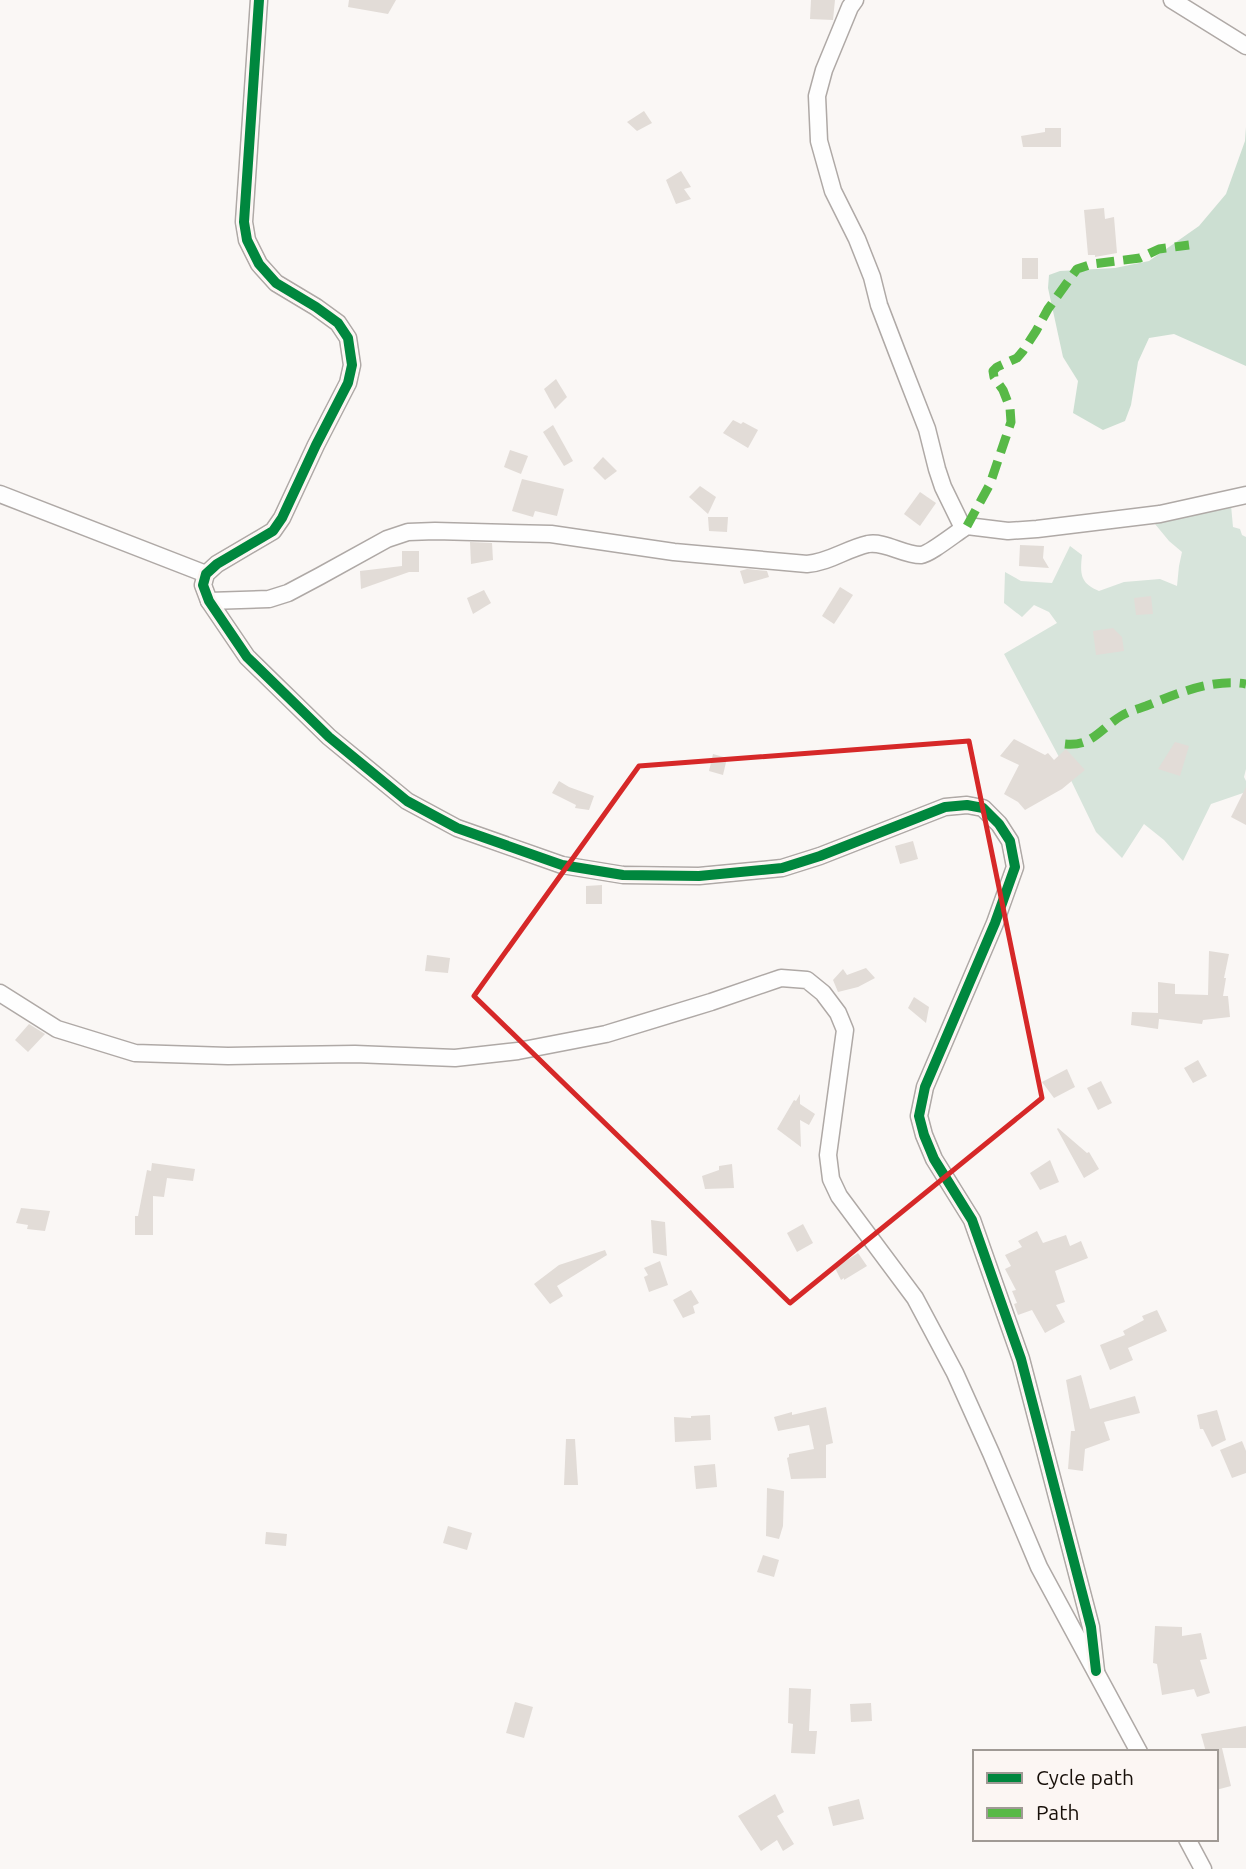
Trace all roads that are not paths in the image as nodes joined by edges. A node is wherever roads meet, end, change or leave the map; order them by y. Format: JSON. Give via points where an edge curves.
{"nodes":[{"id":1,"x":259,"y":0,"type":"edge"},
{"id":2,"x":855,"y":0,"type":"edge"},
{"id":3,"x":1172,"y":0,"type":"edge"},
{"id":4,"x":1246,"y":46,"type":"edge"},
{"id":5,"x":0,"y":494,"type":"edge"},
{"id":6,"x":1246,"y":495,"type":"edge"},
{"id":7,"x":963,"y":528,"type":"junction"},
{"id":8,"x":206,"y":574,"type":"junction"},
{"id":9,"x":209,"y":601,"type":"junction"},
{"id":10,"x":0,"y":993,"type":"edge"},
{"id":11,"x":1096,"y":1671,"type":"junction"},
{"id":12,"x":1138,"y":1750,"type":"edge"},
{"id":13,"x":1188,"y":1841,"type":"edge"},
{"id":14,"x":1203,"y":1869,"type":"edge"}],
"edges":[{"from":1,"to":8,"type":"street","via":[[244,222],[247,240],[276,283],[338,323],[348,338],[352,365],[348,383],[273,531]]},
{"from":2,"to":7,"type":"street","via":[[817,96],[819,141],[833,191],[857,239],[928,429],[943,487]]},
{"from":3,"to":4,"type":"street"},
{"from":5,"to":8,"type":"street"},
{"from":6,"to":7,"type":"street","via":[[1160,514],[1037,529]]},
{"from":7,"to":9,"type":"street","via":[[922,555],[872,543],[807,565],[551,534],[408,532],[269,600]]},
{"from":8,"to":9,"type":"street","via":[[203,585]]},
{"from":9,"to":11,"type":"street","via":[[247,657],[329,737],[407,802],[457,828],[562,865],[623,875],[699,876],[782,868],[945,807],[984,808],[999,824],[1010,841],[1015,867],[925,1087],[919,1116],[934,1159],[972,1220],[1021,1359],[1091,1627]]},
{"from":10,"to":11,"type":"street","via":[[57,1030],[135,1053],[455,1058],[606,1034],[781,978],[807,980],[823,993],[845,1030],[828,1155],[831,1179],[927,1320],[991,1452],[1039,1567]]},
{"from":11,"to":12,"type":"street"},
{"from":13,"to":14,"type":"street"}]}
